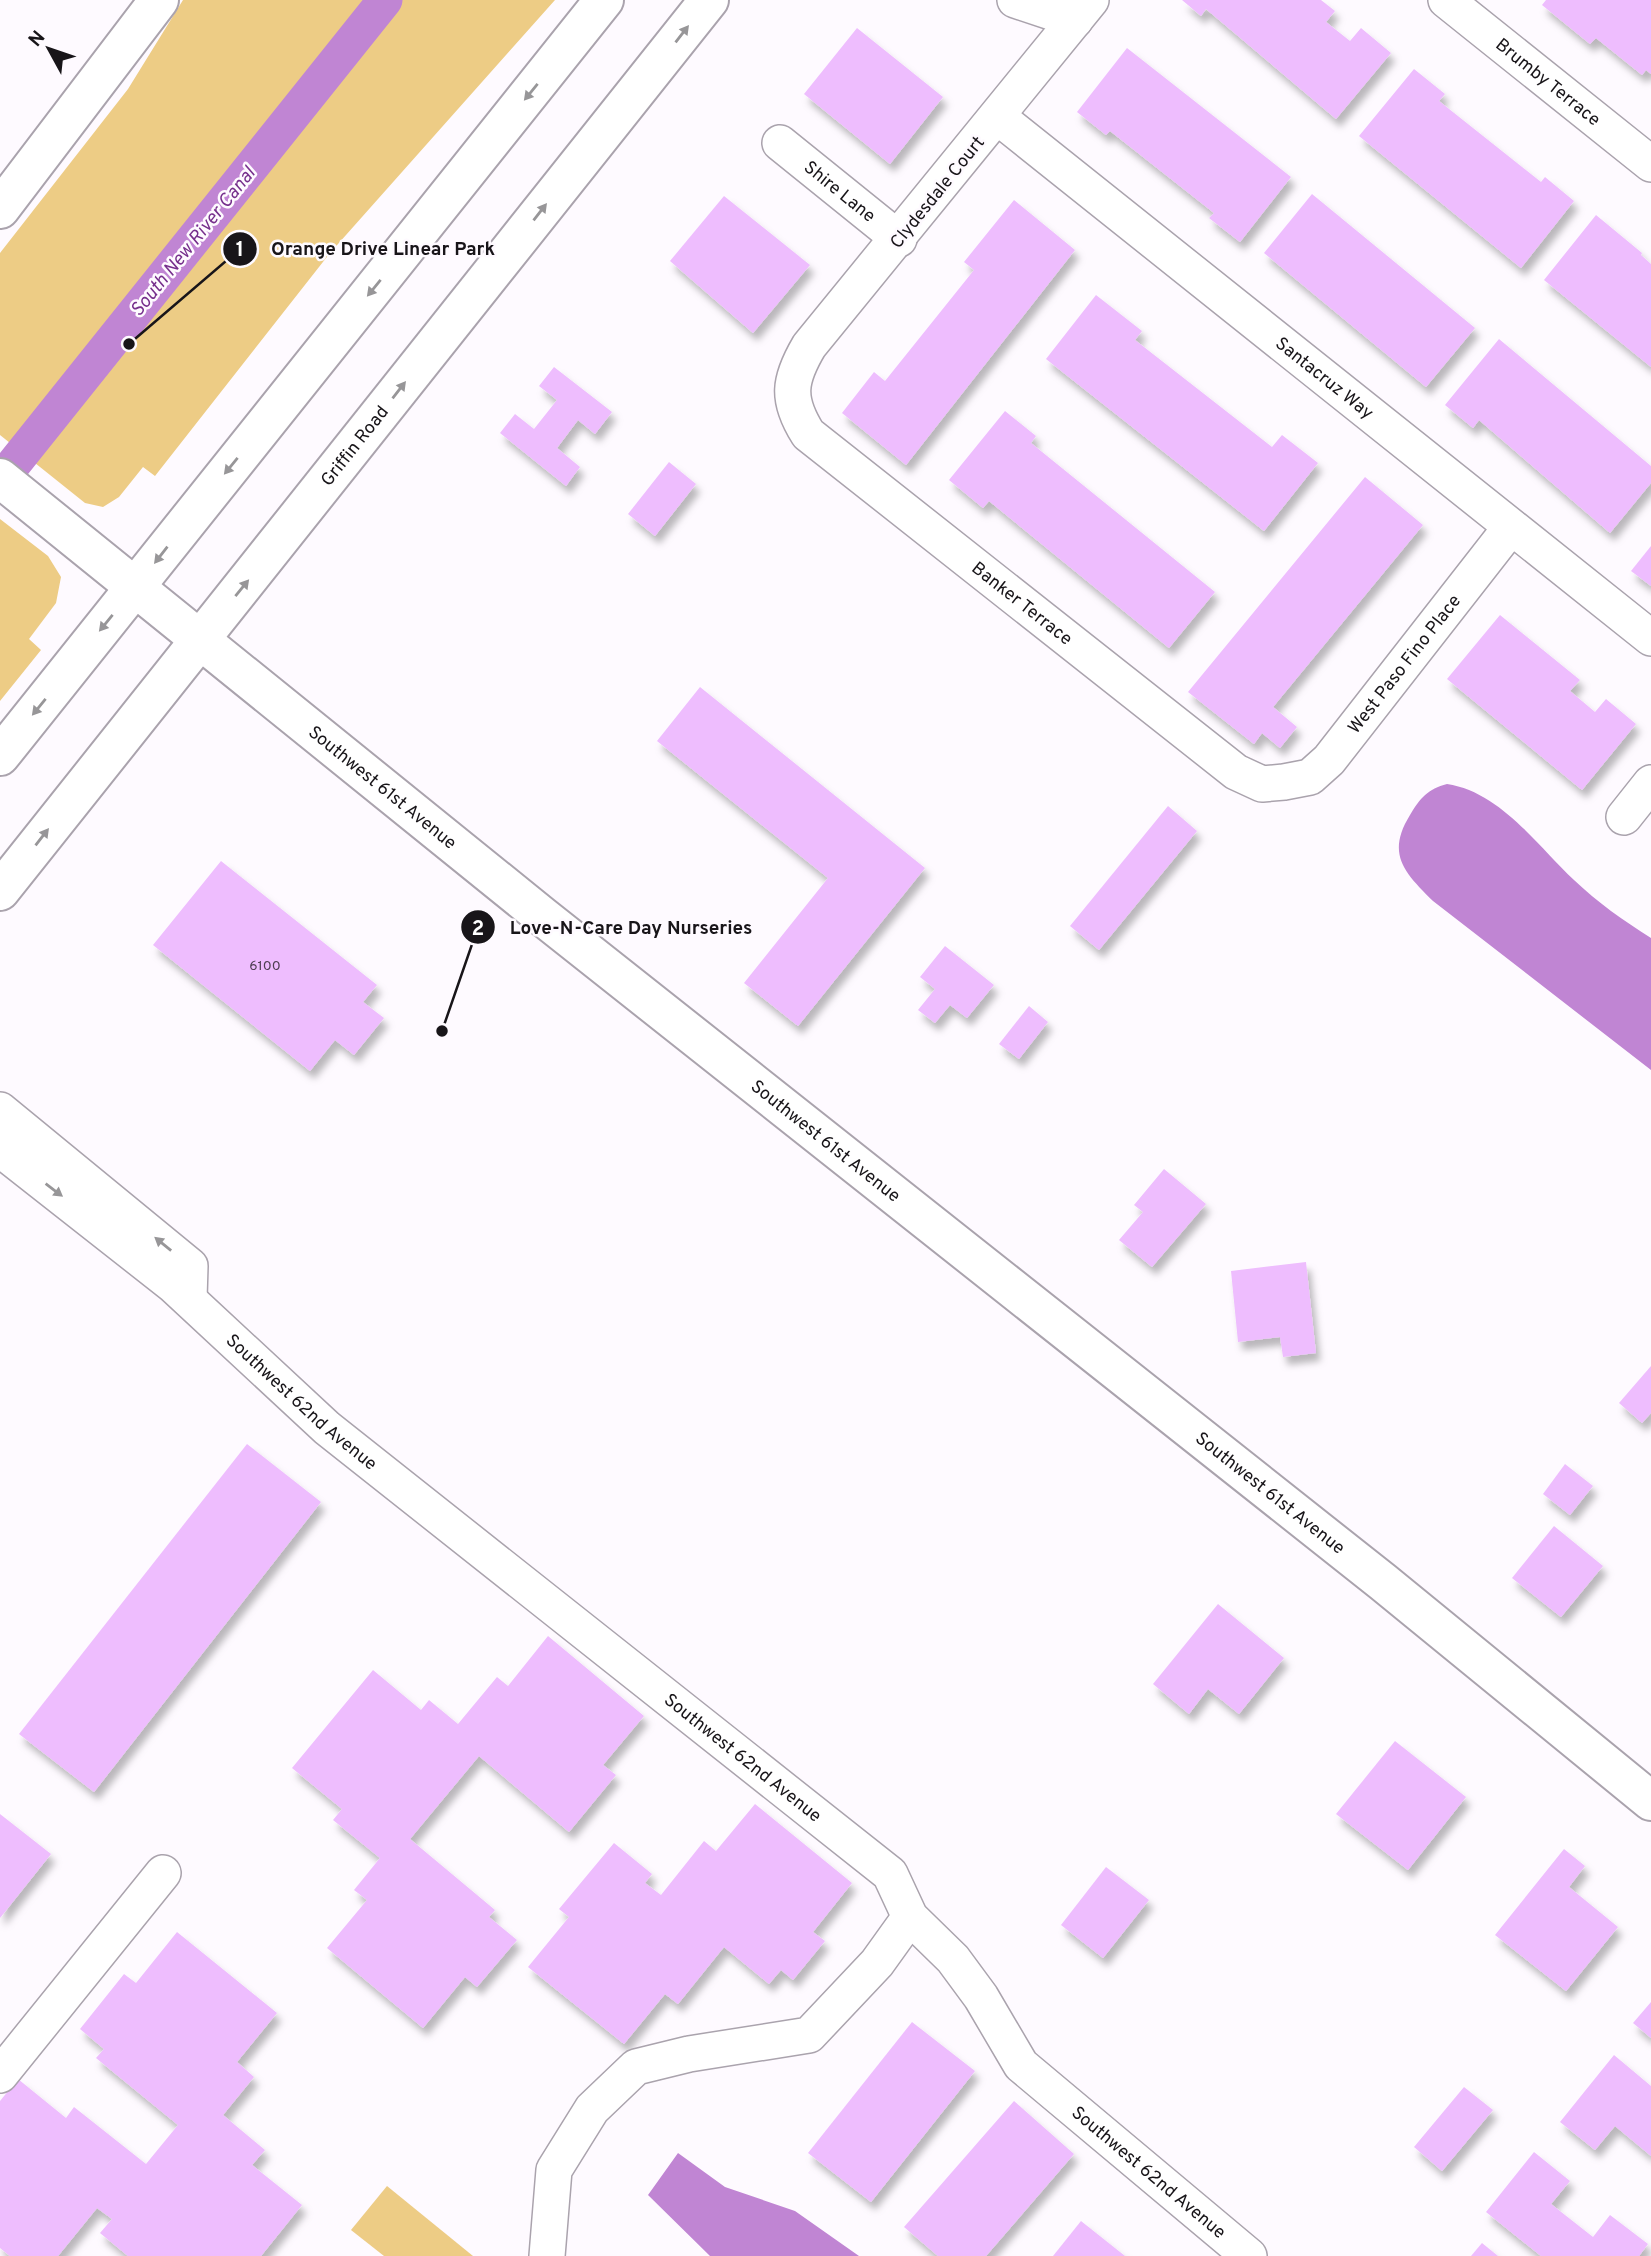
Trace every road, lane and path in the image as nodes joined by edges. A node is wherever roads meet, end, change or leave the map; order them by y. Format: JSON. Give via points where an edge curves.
{"nodes":[{"id":1,"x":159,"y":0,"type":"edge"},
{"id":2,"x":604,"y":0,"type":"edge"},
{"id":3,"x":709,"y":0,"type":"edge"},
{"id":4,"x":1015,"y":0,"type":"edge"},
{"id":5,"x":1446,"y":0,"type":"edge"},
{"id":6,"x":1077,"y":7,"type":"edge"},
{"id":7,"x":998,"y":117,"type":"junction"},
{"id":8,"x":780,"y":143,"type":"dead end"},
{"id":9,"x":1651,"y":163,"type":"edge"},
{"id":10,"x":0,"y":209,"type":"edge"},
{"id":11,"x":899,"y":239,"type":"junction"},
{"id":12,"x":792,"y":389,"type":"joint"},
{"id":13,"x":0,"y":478,"type":"edge"},
{"id":14,"x":1511,"y":527,"type":"junction"},
{"id":15,"x":135,"y":587,"type":"junction"},
{"id":16,"x":1651,"y":638,"type":"edge"},
{"id":17,"x":199,"y":641,"type":"junction"},
{"id":18,"x":0,"y":756,"type":"edge"},
{"id":19,"x":1284,"y":782,"type":"joint"},
{"id":20,"x":1651,"y":783,"type":"edge"},
{"id":21,"x":1624,"y":817,"type":"dead end"},
{"id":22,"x":0,"y":891,"type":"edge"},
{"id":23,"x":0,"y":1110,"type":"edge"},
{"id":24,"x":0,"y":1149,"type":"edge"},
{"id":25,"x":189,"y":1299,"type":"junction"},
{"id":26,"x":1651,"y":1801,"type":"edge"},
{"id":27,"x":163,"y":1873,"type":"dead end"},
{"id":28,"x":910,"y":1917,"type":"junction"},
{"id":29,"x":0,"y":2075,"type":"edge"},
{"id":30,"x":547,"y":2256,"type":"edge"},
{"id":31,"x":1249,"y":2256,"type":"edge"}],
"edges":[{"from":1,"to":10,"type":"street"},
{"from":2,"to":15,"type":"street","one_way":true},
{"from":17,"to":3,"type":"street","name":"Griffin Road","one_way":true},
{"from":4,"to":6,"type":"street"},
{"from":5,"to":9,"type":"street","name":"Brumby Terrace"},
{"from":6,"to":7,"type":"street","name":"Clydesdale Court"},
{"from":7,"to":11,"type":"street","name":"Clydesdale Court"},
{"from":7,"to":14,"type":"street","name":"Santacruz Way"},
{"from":8,"to":11,"type":"street","name":"Shire Lane"},
{"from":11,"to":12,"type":"street","name":"Clydesdale Court","via":[[809,346],[795,370]]},
{"from":12,"to":19,"type":"street","name":"Banker Terrace","via":[[794,411],[808,433],[848,467],[1236,772],[1262,784]]},
{"from":13,"to":15,"type":"street","name":"Southwest 61st Avenue"},
{"from":14,"to":16,"type":"street","name":"Santacruz Way"},
{"from":14,"to":19,"type":"street","name":"West Paso Fino Place","via":[[1329,760],[1310,776]]},
{"from":15,"to":17,"type":"street","name":"Southwest 61st Avenue"},
{"from":15,"to":18,"type":"street","one_way":true},
{"from":22,"to":17,"type":"street","name":"Griffin Road","one_way":true},
{"from":17,"to":26,"type":"street","name":"Southwest 61st Avenue","via":[[1383,1582]]},
{"from":20,"to":21,"type":"street"},
{"from":25,"to":23,"type":"street","one_way":true,"via":[[190,1266]]},
{"from":24,"to":25,"type":"street","name":"Southwest 62nd Avenue","one_way":true},
{"from":25,"to":28,"type":"street","name":"Southwest 62nd Avenue","via":[[327,1428],[890,1874]]},
{"from":27,"to":29,"type":"street"},
{"from":28,"to":30,"type":"street","via":[[877,1963],[808,2035],[636,2067],[592,2109],[554,2170]]},
{"from":28,"to":31,"type":"street","name":"Southwest 62nd Avenue","via":[[953,1959],[1021,2065]]}]}
